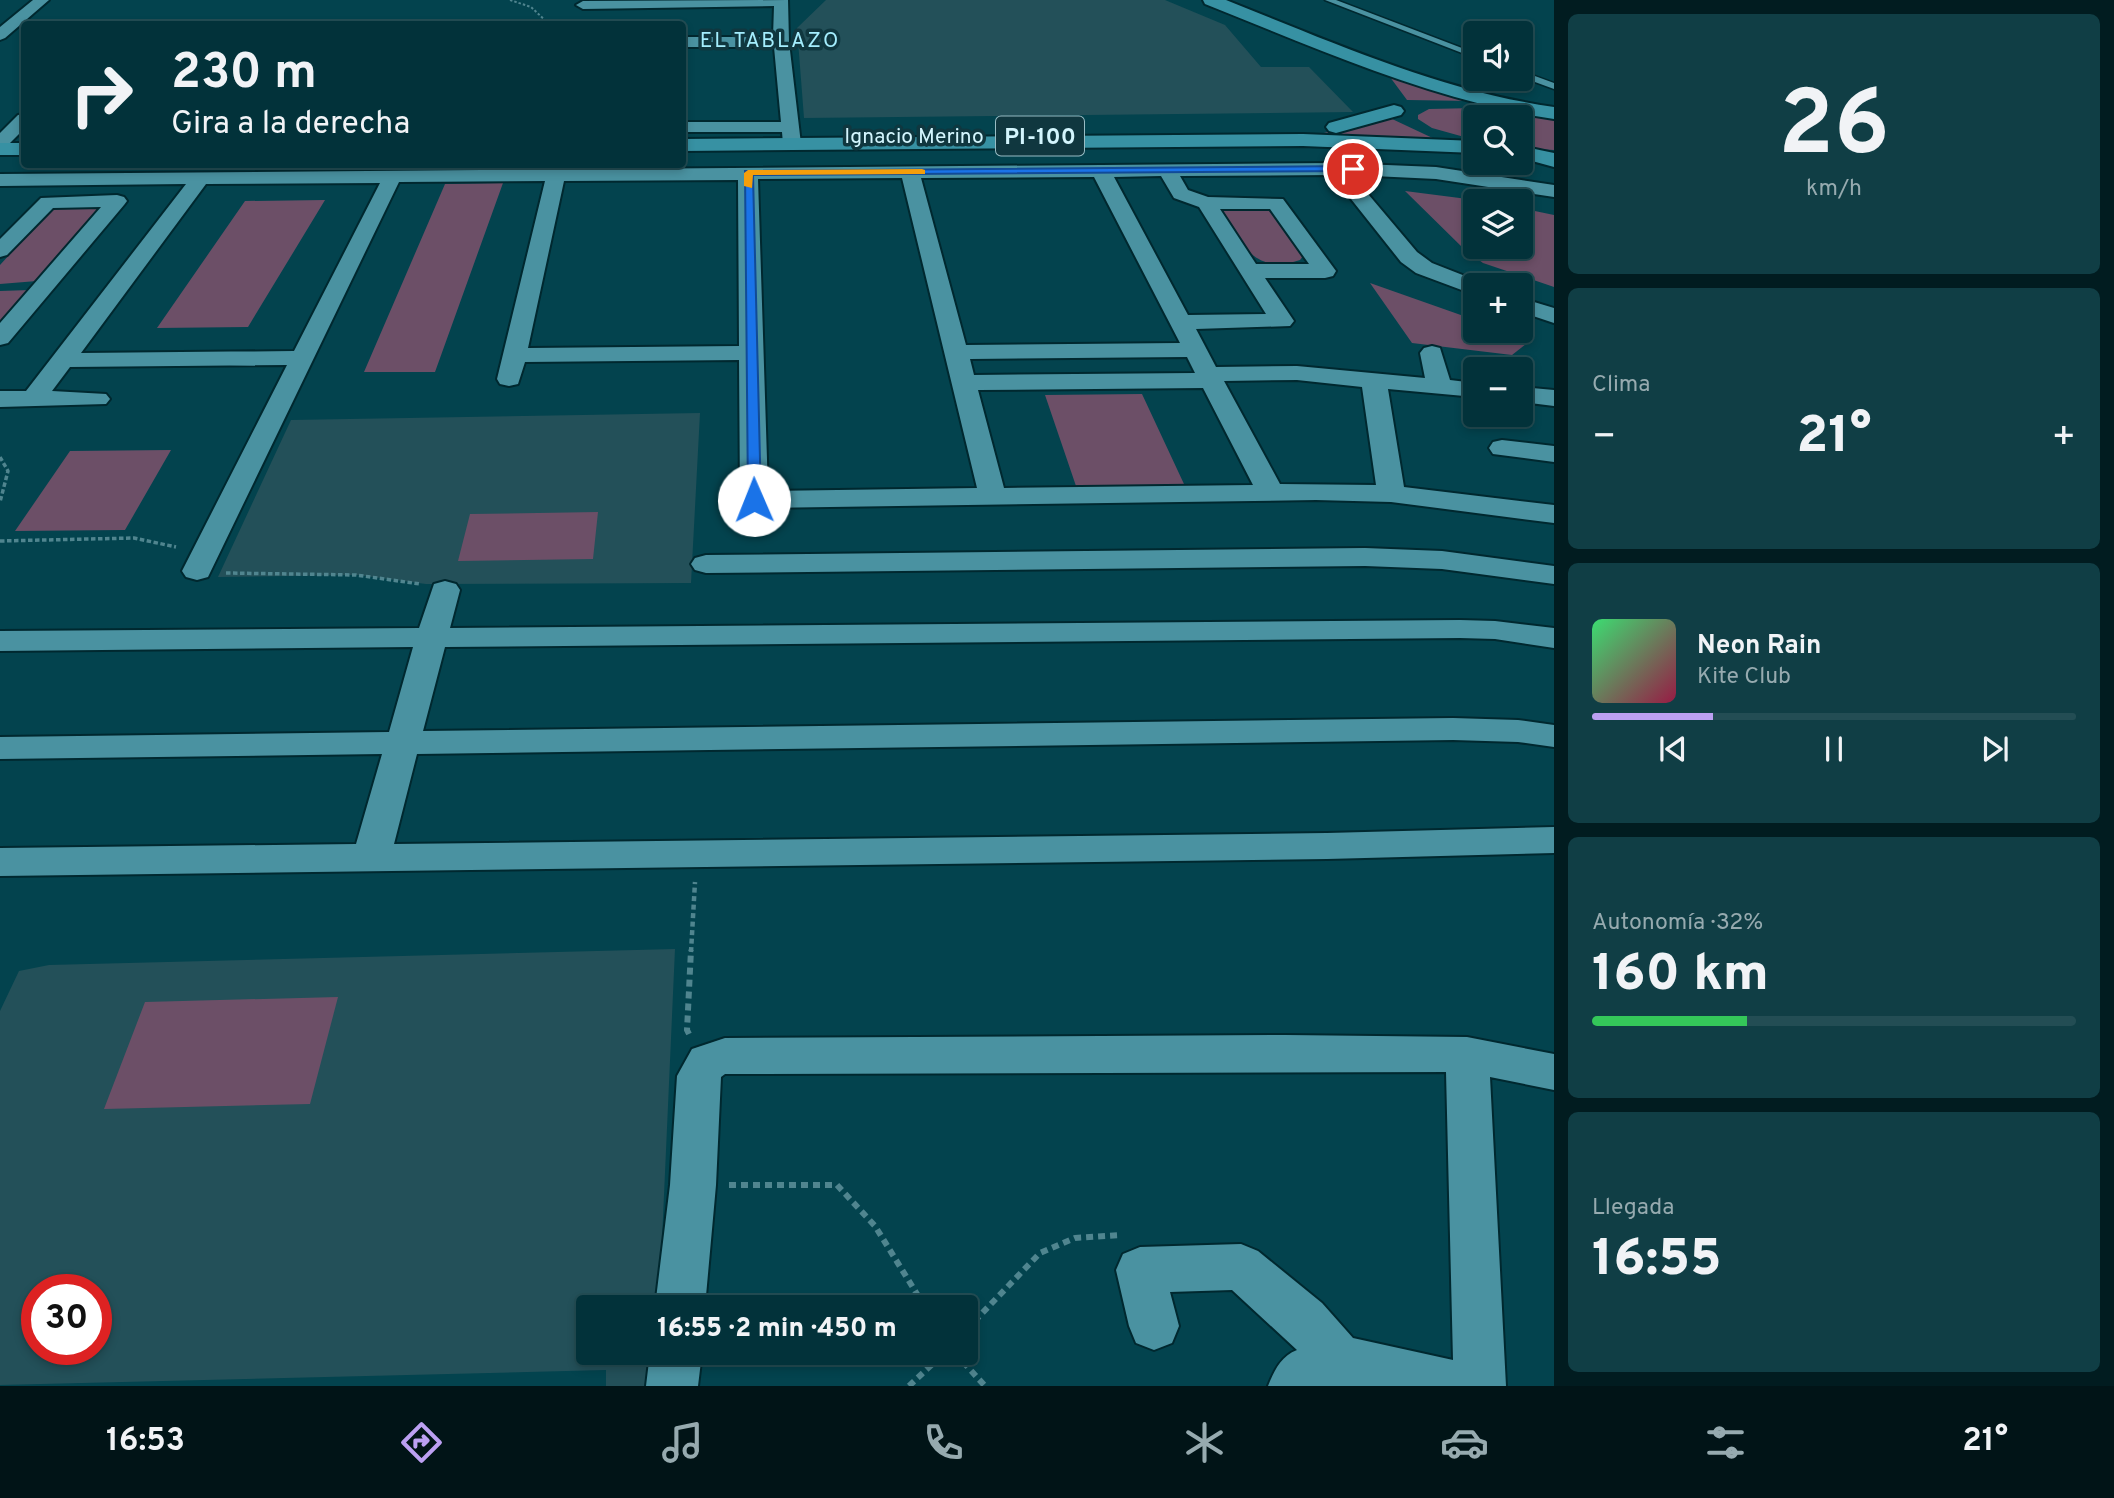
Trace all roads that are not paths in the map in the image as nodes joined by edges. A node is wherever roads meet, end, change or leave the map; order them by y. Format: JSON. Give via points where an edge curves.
{"nodes":[{"id":1,"x":42,"y":0,"type":"edge"},
{"id":2,"x":1211,"y":0,"type":"edge"},
{"id":3,"x":1329,"y":0,"type":"edge"},
{"id":4,"x":781,"y":1,"type":"edge"},
{"id":5,"x":580,"y":2,"type":"edge"},
{"id":6,"x":0,"y":18,"type":"edge"},
{"id":7,"x":20,"y":18,"type":"junction"},
{"id":8,"x":598,"y":21,"type":"edge"},
{"id":9,"x":0,"y":34,"type":"edge"},
{"id":10,"x":686,"y":42,"type":"edge"},
{"id":11,"x":781,"y":42,"type":"junction"},
{"id":12,"x":1463,"y":51,"type":"edge"},
{"id":13,"x":1352,"y":56,"type":"junction"},
{"id":14,"x":1533,"y":78,"type":"edge"},
{"id":15,"x":1554,"y":86,"type":"edge"},
{"id":16,"x":1542,"y":108,"type":"edge"},
{"id":17,"x":1409,"y":112,"type":"junction"},
{"id":18,"x":21,"y":122,"type":"edge"},
{"id":19,"x":686,"y":127,"type":"edge"},
{"id":20,"x":791,"y":136,"type":"junction"},
{"id":21,"x":686,"y":137,"type":"edge"},
{"id":22,"x":1463,"y":140,"type":"edge"},
{"id":23,"x":21,"y":142,"type":"edge"},
{"id":24,"x":996,"y":143,"type":"junction"},
{"id":25,"x":0,"y":144,"type":"edge"},
{"id":26,"x":686,"y":145,"type":"edge"},
{"id":27,"x":1463,"y":146,"type":"edge"},
{"id":28,"x":21,"y":148,"type":"edge"},
{"id":29,"x":1533,"y":153,"type":"edge"},
{"id":30,"x":1554,"y":154,"type":"edge"},
{"id":31,"x":1533,"y":155,"type":"edge"},
{"id":32,"x":1554,"y":160,"type":"edge"},
{"id":33,"x":647,"y":169,"type":"edge"},
{"id":34,"x":1337,"y":169,"type":"junction"},
{"id":35,"x":1167,"y":170,"type":"junction"},
{"id":36,"x":299,"y":171,"type":"edge"},
{"id":37,"x":1007,"y":171,"type":"junction"},
{"id":38,"x":1101,"y":171,"type":"junction"},
{"id":39,"x":911,"y":172,"type":"junction"},
{"id":40,"x":748,"y":173,"type":"junction"},
{"id":41,"x":556,"y":174,"type":"junction"},
{"id":42,"x":393,"y":176,"type":"junction"},
{"id":43,"x":201,"y":178,"type":"junction"},
{"id":44,"x":1,"y":181,"type":"edge"},
{"id":45,"x":1554,"y":191,"type":"edge"},
{"id":46,"x":1206,"y":204,"type":"junction"},
{"id":47,"x":0,"y":251,"type":"edge"},
{"id":48,"x":1252,"y":271,"type":"junction"},
{"id":49,"x":1463,"y":283,"type":"edge"},
{"id":50,"x":1533,"y":309,"type":"edge"},
{"id":51,"x":1554,"y":316,"type":"edge"},
{"id":52,"x":1183,"y":322,"type":"junction"},
{"id":53,"x":0,"y":338,"type":"edge"},
{"id":54,"x":1198,"y":350,"type":"junction"},
{"id":55,"x":957,"y":352,"type":"junction"},
{"id":56,"x":751,"y":353,"type":"junction"},
{"id":57,"x":1432,"y":353,"type":"dead end"},
{"id":58,"x":514,"y":355,"type":"junction"},
{"id":59,"x":303,"y":358,"type":"junction"},
{"id":60,"x":63,"y":360,"type":"junction"},
{"id":61,"x":1211,"y":377,"type":"junction"},
{"id":62,"x":509,"y":379,"type":"dead end"},
{"id":63,"x":1374,"y":381,"type":"junction"},
{"id":64,"x":964,"y":383,"type":"junction"},
{"id":65,"x":1439,"y":387,"type":"junction"},
{"id":66,"x":1463,"y":389,"type":"edge"},
{"id":67,"x":1533,"y":396,"type":"edge"},
{"id":68,"x":97,"y":398,"type":"dead end"},
{"id":69,"x":1554,"y":398,"type":"edge"},
{"id":70,"x":33,"y":399,"type":"junction"},
{"id":71,"x":0,"y":400,"type":"edge"},
{"id":72,"x":1502,"y":448,"type":"dead end"},
{"id":73,"x":1554,"y":454,"type":"edge"},
{"id":74,"x":1271,"y":493,"type":"junction"},
{"id":75,"x":1391,"y":494,"type":"junction"},
{"id":76,"x":993,"y":498,"type":"junction"},
{"id":77,"x":1554,"y":514,"type":"edge"},
{"id":78,"x":706,"y":564,"type":"dead end"},
{"id":79,"x":197,"y":571,"type":"dead end"},
{"id":80,"x":1554,"y":575,"type":"edge"},
{"id":81,"x":444,"y":590,"type":"dead end"},
{"id":82,"x":432,"y":635,"type":"junction"},
{"id":83,"x":1554,"y":638,"type":"edge"},
{"id":84,"x":0,"y":641,"type":"edge"},
{"id":85,"x":1554,"y":736,"type":"edge"},
{"id":86,"x":401,"y":743,"type":"junction"},
{"id":87,"x":0,"y":748,"type":"edge"},
{"id":88,"x":1554,"y":840,"type":"edge"},
{"id":89,"x":371,"y":858,"type":"junction"},
{"id":90,"x":0,"y":862,"type":"edge"},
{"id":91,"x":1467,"y":1055,"type":"junction"},
{"id":92,"x":1554,"y":1072,"type":"edge"},
{"id":93,"x":681,"y":1295,"type":"edge"},
{"id":94,"x":1154,"y":1326,"type":"dead end"},
{"id":95,"x":1339,"y":1360,"type":"junction"},
{"id":96,"x":675,"y":1365,"type":"edge"},
{"id":97,"x":672,"y":1386,"type":"edge"},
{"id":98,"x":1294,"y":1386,"type":"edge"},
{"id":99,"x":1455,"y":1386,"type":"edge"},
{"id":100,"x":1480,"y":1386,"type":"edge"}],
"edges":[{"from":1,"to":7,"type":"street"},
{"from":2,"to":13,"type":"main road"},
{"from":3,"to":12,"type":"lane"},
{"from":4,"to":5,"type":"street"},
{"from":4,"to":11,"type":"street"},
{"from":5,"to":8,"type":"street"},
{"from":6,"to":7,"type":"street"},
{"from":7,"to":9,"type":"street"},
{"from":10,"to":11,"type":"street"},
{"from":11,"to":20,"type":"street"},
{"from":13,"to":16,"type":"main road","via":[[1446,89]]},
{"from":13,"to":17,"type":"main road","via":[[1394,88]]},
{"from":14,"to":15,"type":"lane"},
{"from":16,"to":17,"type":"main road","number":"PI-100"},
{"from":17,"to":20,"type":"main road","name":"Ignacio Merino","number":"PI-100","via":[[1296,133]]},
{"from":17,"to":22,"type":"main road","number":"PI-100"},
{"from":18,"to":25,"type":"street"},
{"from":19,"to":20,"type":"street"},
{"from":20,"to":21,"type":"main road","name":"Ignacio Merino","number":"PI-100"},
{"from":20,"to":24,"type":"main road","number":"PI-100"},
{"from":20,"to":26,"type":"main road","number":"PI-100"},
{"from":23,"to":25,"type":"main road"},
{"from":24,"to":27,"type":"main road","number":"PI-100","via":[[1303,140]]},
{"from":24,"to":37,"type":"street"},
{"from":25,"to":28,"type":"main road"},
{"from":29,"to":30,"type":"main road"},
{"from":31,"to":32,"type":"main road"},
{"from":33,"to":40,"type":"street"},
{"from":33,"to":41,"type":"street"},
{"from":34,"to":35,"type":"street"},
{"from":34,"to":45,"type":"street","via":[[1436,173]]},
{"from":34,"to":49,"type":"street","via":[[1409,257]]},
{"from":35,"to":38,"type":"street"},
{"from":35,"to":46,"type":"street","via":[[1181,194]]},
{"from":36,"to":42,"type":"street"},
{"from":36,"to":43,"type":"street"},
{"from":37,"to":38,"type":"street"},
{"from":37,"to":39,"type":"street"},
{"from":38,"to":52,"type":"street"},
{"from":39,"to":40,"type":"street"},
{"from":39,"to":55,"type":"street"},
{"from":40,"to":56,"type":"street"},
{"from":41,"to":42,"type":"street"},
{"from":41,"to":58,"type":"street"},
{"from":42,"to":59,"type":"street"},
{"from":43,"to":44,"type":"street"},
{"from":43,"to":60,"type":"street"},
{"from":46,"to":48,"type":"street"},
{"from":46,"to":48,"type":"street","via":[[1276,203],[1325,271]]},
{"from":47,"to":53,"type":"street","via":[[48,202],[117,201]]},
{"from":48,"to":52,"type":"street","via":[[1282,321]]},
{"from":50,"to":51,"type":"street"},
{"from":52,"to":54,"type":"street"},
{"from":54,"to":55,"type":"street"},
{"from":54,"to":61,"type":"street"},
{"from":55,"to":64,"type":"street"},
{"from":56,"to":58,"type":"street"},
{"from":56,"to":76,"type":"street","via":[[754,500]]},
{"from":57,"to":65,"type":"street"},
{"from":58,"to":62,"type":"street"},
{"from":59,"to":60,"type":"street"},
{"from":59,"to":79,"type":"street"},
{"from":60,"to":70,"type":"street"},
{"from":61,"to":63,"type":"street","via":[[1297,373]]},
{"from":61,"to":64,"type":"street"},
{"from":61,"to":74,"type":"street"},
{"from":63,"to":65,"type":"street"},
{"from":63,"to":75,"type":"street"},
{"from":64,"to":76,"type":"street"},
{"from":65,"to":66,"type":"street"},
{"from":67,"to":69,"type":"street"},
{"from":68,"to":70,"type":"street"},
{"from":70,"to":71,"type":"street"},
{"from":72,"to":73,"type":"street"},
{"from":74,"to":75,"type":"street"},
{"from":74,"to":76,"type":"street"},
{"from":75,"to":77,"type":"street"},
{"from":78,"to":80,"type":"street","via":[[1365,557]]},
{"from":81,"to":82,"type":"street"},
{"from":82,"to":83,"type":"street","via":[[1460,629]]},
{"from":82,"to":84,"type":"street"},
{"from":82,"to":86,"type":"street"},
{"from":85,"to":86,"type":"street","via":[[1453,729]]},
{"from":86,"to":87,"type":"street"},
{"from":86,"to":89,"type":"street"},
{"from":88,"to":89,"type":"street"},
{"from":89,"to":90,"type":"street"},
{"from":91,"to":92,"type":"street"},
{"from":91,"to":93,"type":"street","via":[[725,1056],[707,1062],[699,1076]]},
{"from":91,"to":100,"type":"street"},
{"from":94,"to":95,"type":"street","via":[[1140,1270],[1241,1267],[1304,1320]]},
{"from":95,"to":98,"type":"street","via":[[1309,1370]]},
{"from":95,"to":99,"type":"street"},
{"from":96,"to":97,"type":"street"}]}
